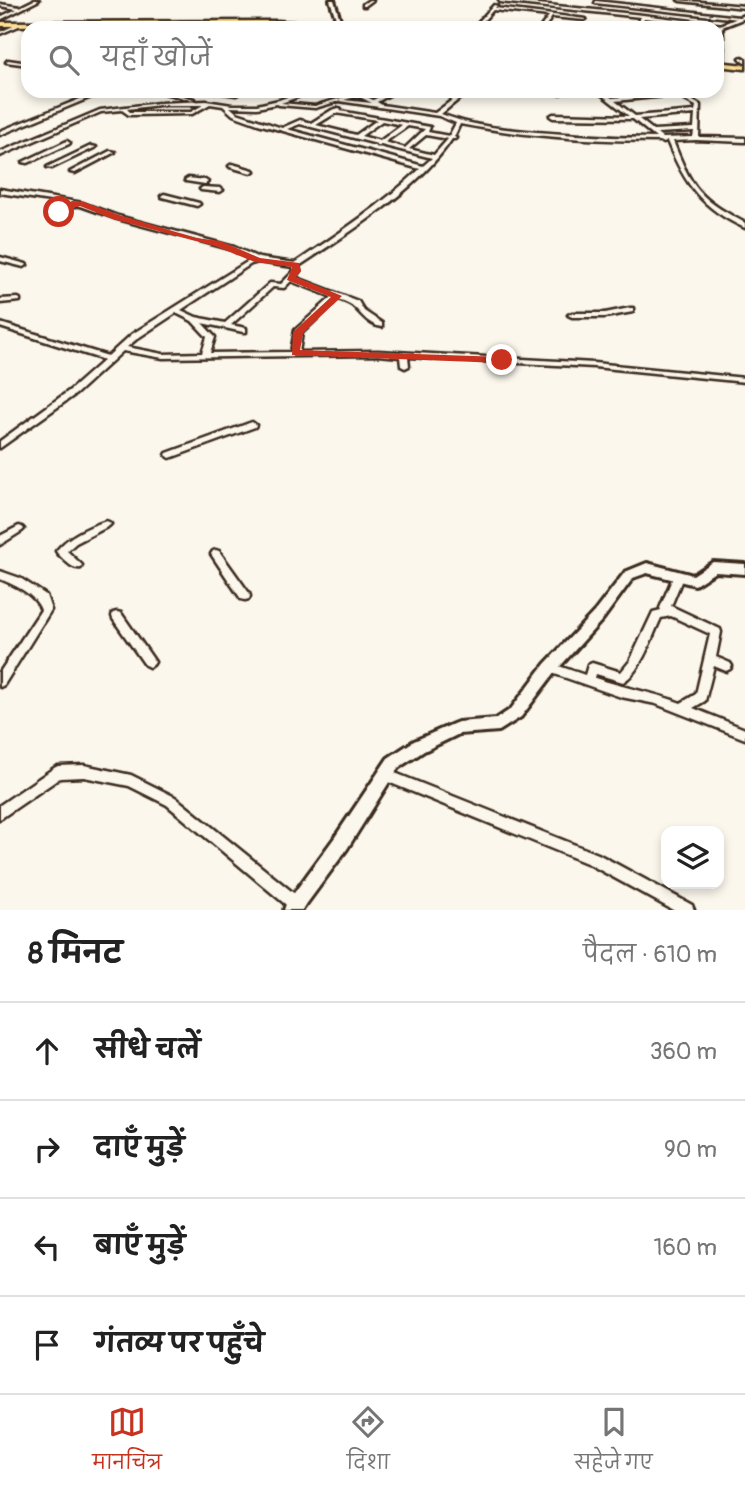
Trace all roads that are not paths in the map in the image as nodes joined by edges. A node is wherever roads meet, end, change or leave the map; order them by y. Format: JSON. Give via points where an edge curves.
{"nodes":[{"id":1,"x":37,"y":0,"type":"edge"},
{"id":2,"x":332,"y":0,"type":"edge"},
{"id":3,"x":371,"y":0,"type":"edge"},
{"id":4,"x":501,"y":0,"type":"edge"},
{"id":5,"x":563,"y":0,"type":"edge"},
{"id":6,"x":680,"y":0,"type":"edge"},
{"id":7,"x":597,"y":1,"type":"edge"},
{"id":8,"x":0,"y":2,"type":"edge"},
{"id":9,"x":364,"y":5,"type":"dead end"},
{"id":10,"x":557,"y":7,"type":"junction"},
{"id":11,"x":745,"y":7,"type":"edge"},
{"id":12,"x":21,"y":8,"type":"junction"},
{"id":13,"x":493,"y":9,"type":"junction"},
{"id":14,"x":590,"y":11,"type":"junction"},
{"id":15,"x":551,"y":16,"type":"junction"},
{"id":16,"x":643,"y":16,"type":"junction"},
{"id":17,"x":742,"y":17,"type":"edge"},
{"id":18,"x":584,"y":19,"type":"joint"},
{"id":19,"x":338,"y":21,"type":"edge"},
{"id":20,"x":482,"y":21,"type":"edge"},
{"id":21,"x":547,"y":21,"type":"edge"},
{"id":22,"x":641,"y":21,"type":"edge"},
{"id":23,"x":686,"y":21,"type":"edge"},
{"id":24,"x":0,"y":22,"type":"edge"},
{"id":25,"x":21,"y":22,"type":"edge"},
{"id":26,"x":19,"y":24,"type":"joint"},
{"id":27,"x":724,"y":24,"type":"edge"},
{"id":28,"x":0,"y":33,"type":"edge"},
{"id":29,"x":8,"y":61,"type":"dead end"},
{"id":30,"x":21,"y":63,"type":"edge"},
{"id":31,"x":744,"y":63,"type":"edge"},
{"id":32,"x":724,"y":64,"type":"edge"},
{"id":33,"x":87,"y":98,"type":"edge"},
{"id":34,"x":188,"y":98,"type":"edge"},
{"id":35,"x":291,"y":98,"type":"edge"},
{"id":36,"x":347,"y":98,"type":"edge"},
{"id":37,"x":368,"y":98,"type":"edge"},
{"id":38,"x":381,"y":98,"type":"edge"},
{"id":39,"x":457,"y":98,"type":"edge"},
{"id":40,"x":608,"y":98,"type":"edge"},
{"id":41,"x":628,"y":98,"type":"edge"},
{"id":42,"x":687,"y":98,"type":"edge"},
{"id":43,"x":611,"y":100,"type":"junction"},
{"id":44,"x":375,"y":101,"type":"junction"},
{"id":45,"x":209,"y":103,"type":"junction"},
{"id":46,"x":341,"y":103,"type":"junction"},
{"id":47,"x":277,"y":104,"type":"junction"},
{"id":48,"x":225,"y":106,"type":"junction"},
{"id":49,"x":381,"y":106,"type":"junction"},
{"id":50,"x":123,"y":108,"type":"junction"},
{"id":51,"x":334,"y":111,"type":"junction"},
{"id":52,"x":698,"y":112,"type":"junction"},
{"id":53,"x":150,"y":113,"type":"junction"},
{"id":54,"x":439,"y":115,"type":"junction"},
{"id":55,"x":553,"y":116,"type":"dead end"},
{"id":56,"x":365,"y":117,"type":"junction"},
{"id":57,"x":634,"y":118,"type":"junction"},
{"id":58,"x":134,"y":120,"type":"dead end"},
{"id":59,"x":381,"y":120,"type":"junction"},
{"id":60,"x":458,"y":123,"type":"junction"},
{"id":61,"x":407,"y":124,"type":"junction"},
{"id":62,"x":312,"y":125,"type":"junction"},
{"id":63,"x":353,"y":125,"type":"dead end"},
{"id":64,"x":283,"y":129,"type":"junction"},
{"id":65,"x":697,"y":129,"type":"junction"},
{"id":66,"x":652,"y":132,"type":"junction"},
{"id":67,"x":0,"y":133,"type":"edge"},
{"id":68,"x":425,"y":133,"type":"junction"},
{"id":69,"x":357,"y":137,"type":"junction"},
{"id":70,"x":453,"y":138,"type":"junction"},
{"id":71,"x":696,"y":138,"type":"junction"},
{"id":72,"x":745,"y":139,"type":"edge"},
{"id":73,"x":667,"y":141,"type":"junction"},
{"id":74,"x":67,"y":143,"type":"dead end"},
{"id":75,"x":380,"y":143,"type":"junction"},
{"id":76,"x":93,"y":146,"type":"dead end"},
{"id":77,"x":405,"y":150,"type":"junction"},
{"id":78,"x":113,"y":152,"type":"dead end"},
{"id":79,"x":366,"y":152,"type":"junction"},
{"id":80,"x":0,"y":154,"type":"edge"},
{"id":81,"x":434,"y":157,"type":"junction"},
{"id":82,"x":26,"y":162,"type":"dead end"},
{"id":83,"x":232,"y":166,"type":"dead end"},
{"id":84,"x":50,"y":167,"type":"dead end"},
{"id":85,"x":423,"y":168,"type":"junction"},
{"id":86,"x":251,"y":171,"type":"dead end"},
{"id":87,"x":73,"y":172,"type":"dead end"},
{"id":88,"x":188,"y":180,"type":"dead end"},
{"id":89,"x":220,"y":190,"type":"dead end"},
{"id":90,"x":0,"y":191,"type":"edge"},
{"id":91,"x":164,"y":196,"type":"dead end"},
{"id":92,"x":75,"y":203,"type":"junction"},
{"id":93,"x":197,"y":204,"type":"dead end"},
{"id":94,"x":59,"y":212,"type":"dead end"},
{"id":95,"x":745,"y":226,"type":"edge"},
{"id":96,"x":0,"y":259,"type":"edge"},
{"id":97,"x":253,"y":260,"type":"junction"},
{"id":98,"x":24,"y":265,"type":"dead end"},
{"id":99,"x":296,"y":265,"type":"junction"},
{"id":100,"x":290,"y":278,"type":"junction"},
{"id":101,"x":337,"y":296,"type":"junction"},
{"id":102,"x":18,"y":300,"type":"dead end"},
{"id":103,"x":0,"y":301,"type":"edge"},
{"id":104,"x":176,"y":310,"type":"junction"},
{"id":105,"x":630,"y":310,"type":"dead end"},
{"id":106,"x":572,"y":315,"type":"dead end"},
{"id":107,"x":195,"y":319,"type":"junction"},
{"id":108,"x":379,"y":325,"type":"dead end"},
{"id":109,"x":0,"y":326,"type":"edge"},
{"id":110,"x":226,"y":326,"type":"junction"},
{"id":111,"x":243,"y":330,"type":"dead end"},
{"id":112,"x":122,"y":348,"type":"junction"},
{"id":113,"x":295,"y":352,"type":"junction"},
{"id":114,"x":404,"y":355,"type":"junction"},
{"id":115,"x":205,"y":356,"type":"junction"},
{"id":116,"x":110,"y":359,"type":"junction"},
{"id":117,"x":405,"y":366,"type":"dead end"},
{"id":118,"x":745,"y":380,"type":"edge"},
{"id":119,"x":252,"y":425,"type":"dead end"},
{"id":120,"x":0,"y":445,"type":"edge"},
{"id":121,"x":170,"y":455,"type":"dead end"},
{"id":122,"x":106,"y":524,"type":"dead end"},
{"id":123,"x":19,"y":529,"type":"dead end"},
{"id":124,"x":0,"y":541,"type":"edge"},
{"id":125,"x":216,"y":554,"type":"dead end"},
{"id":126,"x":77,"y":565,"type":"dead end"},
{"id":127,"x":745,"y":569,"type":"edge"},
{"id":128,"x":0,"y":575,"type":"edge"},
{"id":129,"x":678,"y":577,"type":"junction"},
{"id":130,"x":245,"y":596,"type":"dead end"},
{"id":131,"x":669,"y":612,"type":"junction"},
{"id":132,"x":117,"y":616,"type":"dead end"},
{"id":133,"x":710,"y":659,"type":"junction"},
{"id":134,"x":149,"y":662,"type":"dead end"},
{"id":135,"x":726,"y":666,"type":"dead end"},
{"id":136,"x":550,"y":668,"type":"junction"},
{"id":137,"x":589,"y":681,"type":"junction"},
{"id":138,"x":0,"y":682,"type":"edge"},
{"id":139,"x":681,"y":709,"type":"junction"},
{"id":140,"x":745,"y":734,"type":"edge"},
{"id":141,"x":385,"y":775,"type":"junction"},
{"id":142,"x":0,"y":813,"type":"edge"},
{"id":143,"x":294,"y":907,"type":"edge"},
{"id":144,"x":687,"y":910,"type":"edge"}],
"edges":[{"from":1,"to":12,"type":"street"},
{"from":2,"to":19,"type":"street"},
{"from":3,"to":9,"type":"street"},
{"from":4,"to":10,"type":"street"},
{"from":4,"to":13,"type":"street"},
{"from":5,"to":10,"type":"street"},
{"from":6,"to":11,"type":"street"},
{"from":7,"to":14,"type":"street"},
{"from":7,"to":17,"type":"street"},
{"from":8,"to":12,"type":"street"},
{"from":10,"to":14,"type":"street"},
{"from":12,"to":24,"type":"street"},
{"from":13,"to":15,"type":"street"},
{"from":13,"to":20,"type":"street"},
{"from":14,"to":16,"type":"street"},
{"from":14,"to":18,"type":"street"},
{"from":15,"to":18,"type":"street"},
{"from":15,"to":21,"type":"street"},
{"from":16,"to":22,"type":"street"},
{"from":16,"to":23,"type":"street"},
{"from":17,"to":27,"type":"street"},
{"from":24,"to":25,"type":"main road"},
{"from":24,"to":26,"type":"main road"},
{"from":26,"to":28,"type":"street"},
{"from":29,"to":30,"type":"street"},
{"from":31,"to":32,"type":"main road"},
{"from":33,"to":67,"type":"street"},
{"from":34,"to":45,"type":"street"},
{"from":35,"to":47,"type":"street"},
{"from":36,"to":46,"type":"street"},
{"from":37,"to":44,"type":"street"},
{"from":38,"to":44,"type":"street"},
{"from":39,"to":54,"type":"street"},
{"from":40,"to":43,"type":"street"},
{"from":41,"to":43,"type":"street"},
{"from":42,"to":52,"type":"street","via":[[698,105]]},
{"from":43,"to":57,"type":"street"},
{"from":44,"to":49,"type":"street"},
{"from":45,"to":48,"type":"street"},
{"from":45,"to":50,"type":"street"},
{"from":45,"to":53,"type":"street","via":[[192,113]]},
{"from":46,"to":47,"type":"street","via":[[303,108]]},
{"from":46,"to":49,"type":"street"},
{"from":46,"to":51,"type":"street"},
{"from":47,"to":48,"type":"street"},
{"from":48,"to":64,"type":"street","via":[[235,114]]},
{"from":49,"to":54,"type":"street"},
{"from":49,"to":56,"type":"street"},
{"from":50,"to":53,"type":"street","via":[[129,114]]},
{"from":50,"to":80,"type":"street","via":[[90,114]]},
{"from":51,"to":56,"type":"street"},
{"from":51,"to":62,"type":"street"},
{"from":52,"to":57,"type":"street"},
{"from":52,"to":65,"type":"street"},
{"from":53,"to":58,"type":"street"},
{"from":54,"to":60,"type":"street"},
{"from":55,"to":57,"type":"street"},
{"from":56,"to":59,"type":"street"},
{"from":56,"to":63,"type":"street"},
{"from":57,"to":66,"type":"street"},
{"from":59,"to":61,"type":"street"},
{"from":59,"to":69,"type":"street"},
{"from":60,"to":70,"type":"street"},
{"from":60,"to":73,"type":"street","via":[[575,137]]},
{"from":61,"to":68,"type":"street","via":[[428,128]]},
{"from":61,"to":75,"type":"street"},
{"from":62,"to":64,"type":"street","via":[[298,122]]},
{"from":62,"to":69,"type":"street"},
{"from":64,"to":79,"type":"street"},
{"from":65,"to":66,"type":"street"},
{"from":65,"to":71,"type":"street"},
{"from":66,"to":73,"type":"street"},
{"from":68,"to":70,"type":"street"},
{"from":68,"to":77,"type":"street"},
{"from":69,"to":75,"type":"street"},
{"from":70,"to":81,"type":"street"},
{"from":71,"to":72,"type":"street"},
{"from":71,"to":73,"type":"street"},
{"from":73,"to":95,"type":"street","via":[[686,181],[704,203]]},
{"from":74,"to":82,"type":"street"},
{"from":75,"to":77,"type":"street"},
{"from":75,"to":79,"type":"street"},
{"from":76,"to":84,"type":"street"},
{"from":77,"to":81,"type":"street"},
{"from":78,"to":87,"type":"street"},
{"from":79,"to":85,"type":"street"},
{"from":81,"to":85,"type":"street"},
{"from":83,"to":86,"type":"street"},
{"from":85,"to":99,"type":"street","via":[[375,210]]},
{"from":88,"to":89,"type":"street"},
{"from":90,"to":92,"type":"street"},
{"from":91,"to":93,"type":"street"},
{"from":92,"to":94,"type":"street"},
{"from":92,"to":97,"type":"street","via":[[217,243]]},
{"from":96,"to":98,"type":"street"},
{"from":97,"to":99,"type":"street"},
{"from":97,"to":104,"type":"street"},
{"from":99,"to":100,"type":"street"},
{"from":100,"to":101,"type":"street"},
{"from":100,"to":110,"type":"street","via":[[282,287],[272,284]]},
{"from":101,"to":108,"type":"street","via":[[355,303]]},
{"from":101,"to":113,"type":"street","via":[[298,332]]},
{"from":102,"to":103,"type":"street"},
{"from":104,"to":107,"type":"street"},
{"from":104,"to":112,"type":"street"},
{"from":105,"to":106,"type":"street"},
{"from":107,"to":110,"type":"street"},
{"from":107,"to":115,"type":"street","via":[[211,337]]},
{"from":109,"to":116,"type":"street"},
{"from":110,"to":111,"type":"street"},
{"from":112,"to":115,"type":"street","via":[[163,356]]},
{"from":112,"to":116,"type":"street"},
{"from":113,"to":114,"type":"street"},
{"from":113,"to":115,"type":"street"},
{"from":114,"to":117,"type":"street"},
{"from":114,"to":118,"type":"street","via":[[594,365]]},
{"from":116,"to":120,"type":"street"},
{"from":119,"to":121,"type":"street"},
{"from":122,"to":126,"type":"street","via":[[61,551]]},
{"from":123,"to":124,"type":"street"},
{"from":125,"to":130,"type":"street"},
{"from":127,"to":129,"type":"street","via":[[713,567],[695,580]]},
{"from":128,"to":138,"type":"street","via":[[42,598],[46,610]]},
{"from":129,"to":131,"type":"street","via":[[665,606]]},
{"from":129,"to":136,"type":"street","via":[[647,568],[629,575]]},
{"from":131,"to":133,"type":"street","via":[[716,632]]},
{"from":131,"to":137,"type":"street","via":[[657,615],[623,677],[592,668]]},
{"from":132,"to":134,"type":"street"},
{"from":133,"to":135,"type":"street"},
{"from":133,"to":139,"type":"street","via":[[701,696]]},
{"from":136,"to":137,"type":"street"},
{"from":136,"to":141,"type":"street","via":[[516,713],[499,725],[458,728],[393,763]]},
{"from":137,"to":139,"type":"street"},
{"from":139,"to":140,"type":"street"},
{"from":141,"to":143,"type":"street"},
{"from":141,"to":144,"type":"street","via":[[593,859]]},
{"from":142,"to":143,"type":"street","via":[[58,772],[84,771],[131,781],[171,802]]}]}
